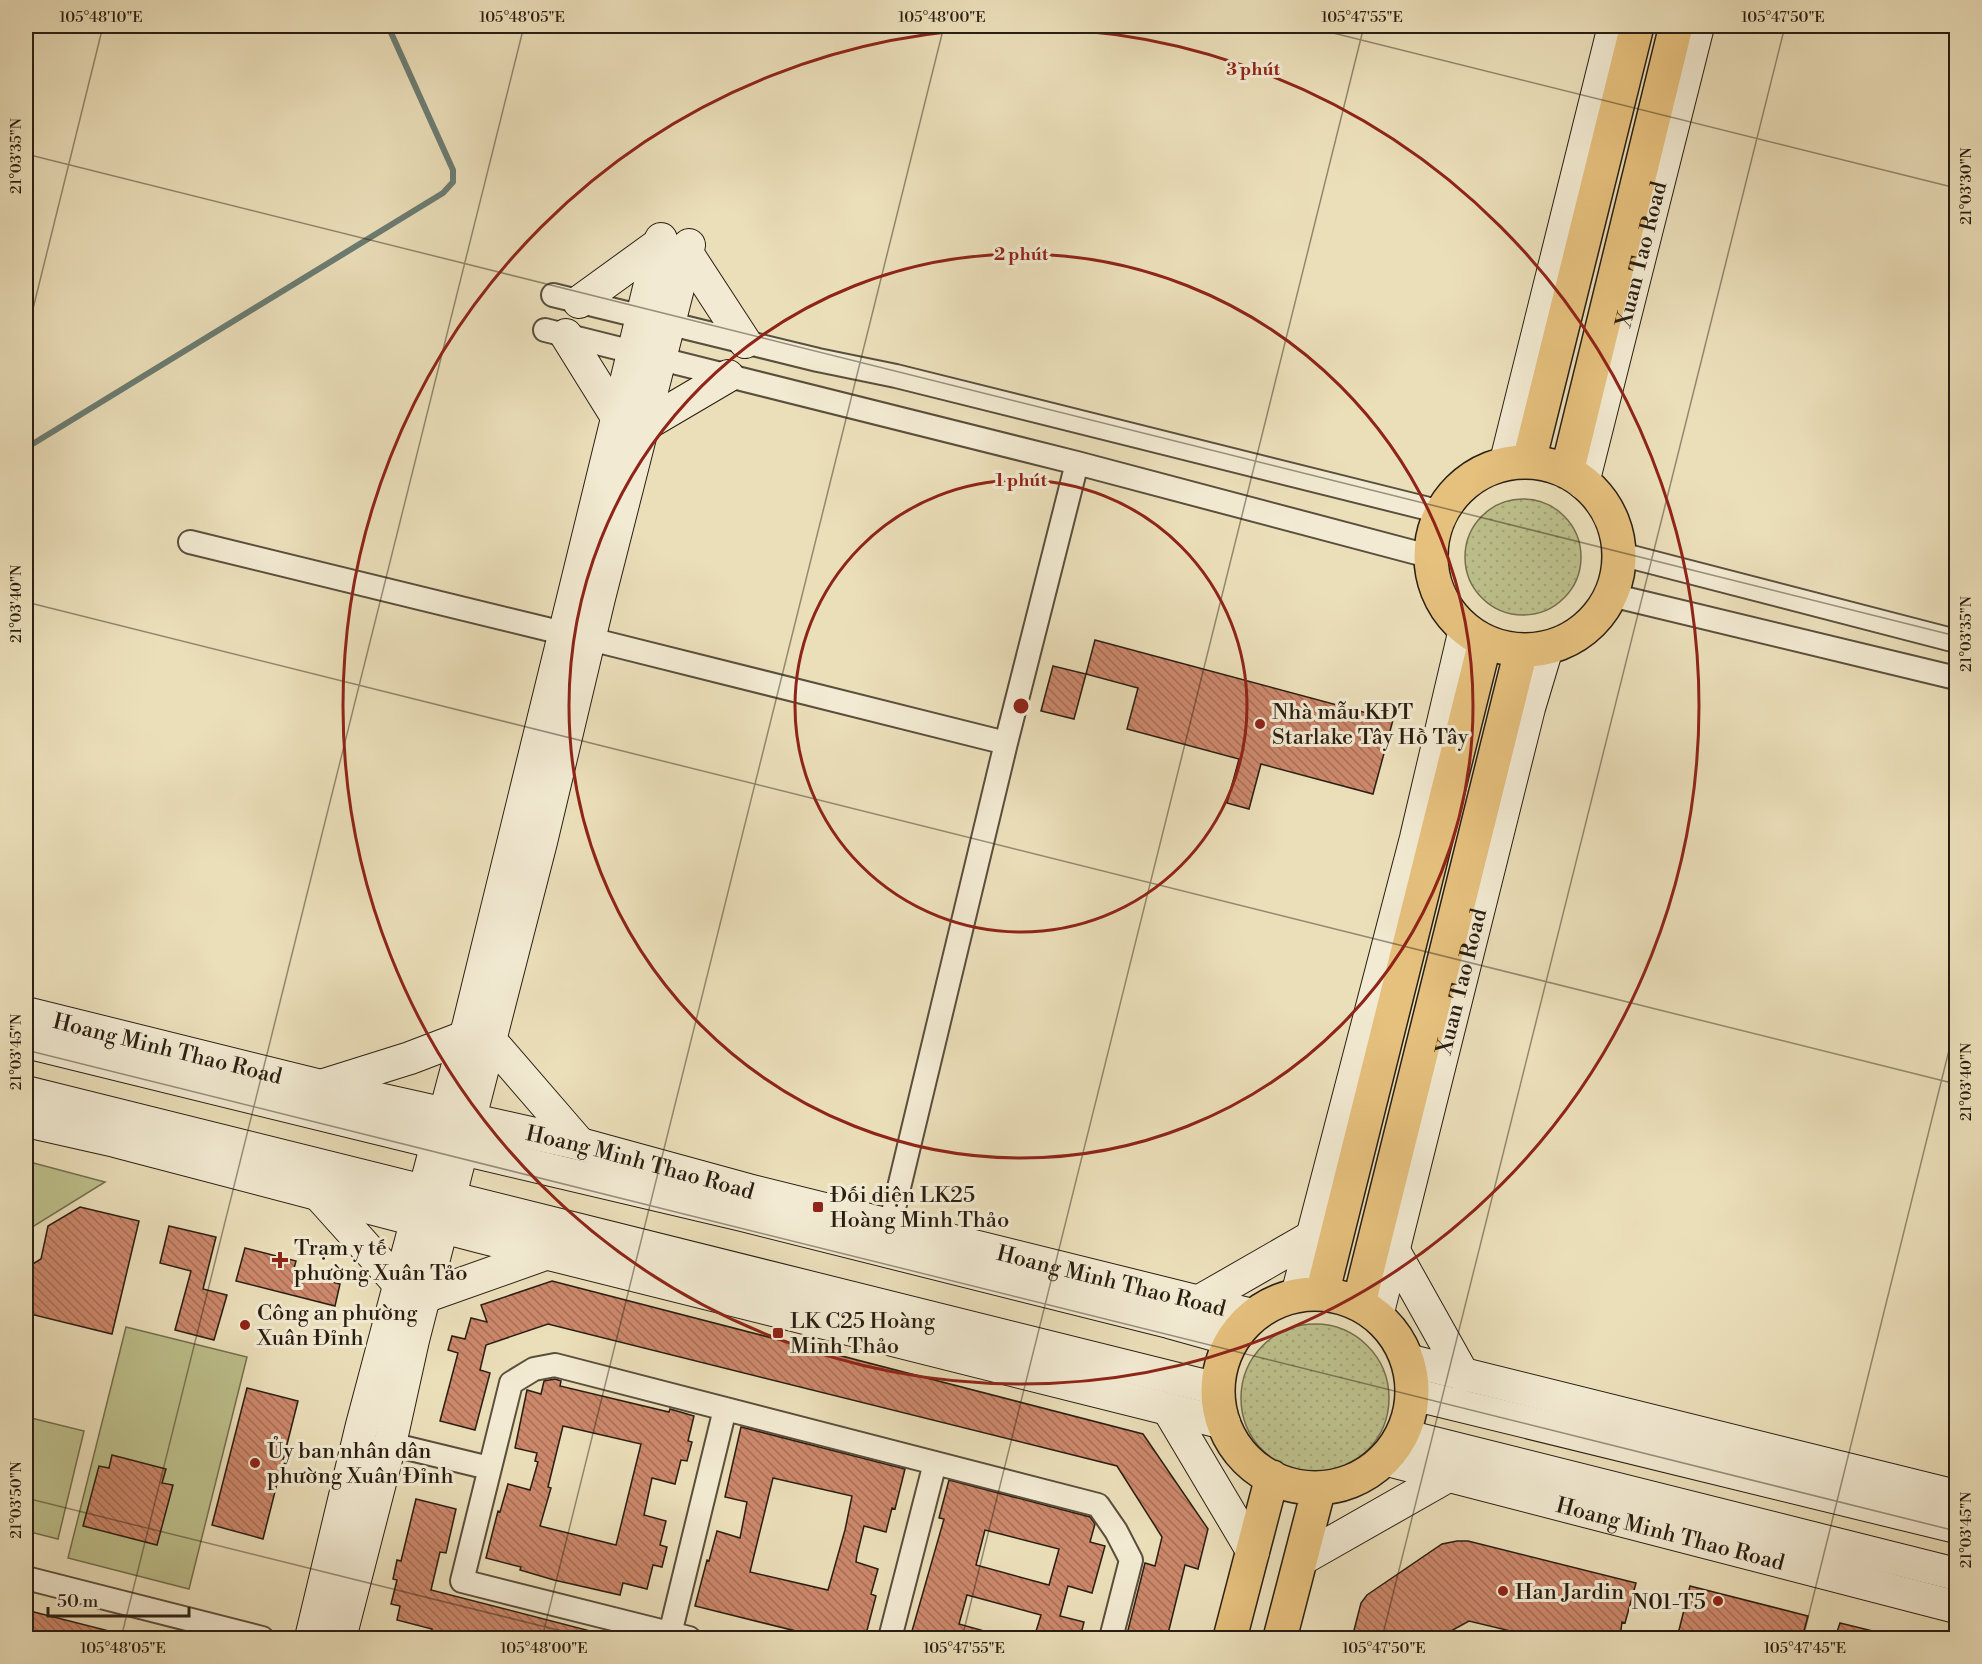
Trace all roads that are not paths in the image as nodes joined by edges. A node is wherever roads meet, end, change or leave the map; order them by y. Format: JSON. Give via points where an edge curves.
{"nodes":[{"id":1,"x":1614,"y":26,"type":"edge"},
{"id":2,"x":1637,"y":26,"type":"edge"},
{"id":3,"x":1676,"y":26,"type":"edge"},
{"id":4,"x":1698,"y":26,"type":"edge"},
{"id":5,"x":674,"y":245,"type":"junction"},
{"id":6,"x":566,"y":298,"type":"joint"},
{"id":7,"x":655,"y":320,"type":"junction"},
{"id":8,"x":556,"y":332,"type":"joint"},
{"id":9,"x":745,"y":342,"type":"junction"},
{"id":10,"x":647,"y":356,"type":"junction"},
{"id":11,"x":728,"y":376,"type":"junction"},
{"id":12,"x":630,"y":421,"type":"junction"},
{"id":13,"x":1517,"y":461,"type":"junction"},
{"id":14,"x":1077,"y":463,"type":"junction"},
{"id":15,"x":1575,"y":477,"type":"junction"},
{"id":16,"x":1441,"y":512,"type":"junction"},
{"id":17,"x":189,"y":542,"type":"dead end"},
{"id":18,"x":1620,"y":554,"type":"junction"},
{"id":19,"x":1432,"y":558,"type":"junction"},
{"id":20,"x":1611,"y":595,"type":"junction"},
{"id":21,"x":1475,"y":635,"type":"junction"},
{"id":22,"x":577,"y":636,"type":"junction"},
{"id":23,"x":1956,"y":641,"type":"edge"},
{"id":24,"x":1534,"y":649,"type":"junction"},
{"id":25,"x":1956,"y":678,"type":"edge"},
{"id":26,"x":1006,"y":743,"type":"junction"},
{"id":27,"x":26,"y":1013,"type":"edge"},
{"id":28,"x":474,"y":1034,"type":"junction"},
{"id":29,"x":26,"y":1042,"type":"edge"},
{"id":30,"x":26,"y":1092,"type":"edge"},
{"id":31,"x":318,"y":1099,"type":"junction"},
{"id":32,"x":26,"y":1121,"type":"edge"},
{"id":33,"x":118,"y":1128,"type":"junction"},
{"id":34,"x":458,"y":1128,"type":"junction"},
{"id":35,"x":580,"y":1144,"type":"junction"},
{"id":36,"x":318,"y":1194,"type":"junction"},
{"id":37,"x":745,"y":1202,"type":"junction"},
{"id":38,"x":446,"y":1212,"type":"junction"},
{"id":39,"x":890,"y":1225,"type":"junction"},
{"id":40,"x":1313,"y":1236,"type":"junction"},
{"id":41,"x":551,"y":1239,"type":"junction"},
{"id":42,"x":1394,"y":1251,"type":"junction"},
{"id":43,"x":412,"y":1291,"type":"junction"},
{"id":44,"x":1309,"y":1294,"type":"junction"},
{"id":45,"x":1198,"y":1302,"type":"junction"},
{"id":46,"x":1368,"y":1310,"type":"junction"},
{"id":47,"x":1252,"y":1315,"type":"junction"},
{"id":48,"x":1230,"y":1340,"type":"junction"},
{"id":49,"x":1407,"y":1360,"type":"junction"},
{"id":50,"x":1464,"y":1376,"type":"junction"},
{"id":51,"x":1218,"y":1389,"type":"junction"},
{"id":52,"x":1412,"y":1394,"type":"junction"},
{"id":53,"x":725,"y":1409,"type":"junction"},
{"id":54,"x":1168,"y":1409,"type":"junction"},
{"id":55,"x":1224,"y":1423,"type":"junction"},
{"id":56,"x":390,"y":1444,"type":"junction"},
{"id":57,"x":1393,"y":1447,"type":"junction"},
{"id":58,"x":935,"y":1463,"type":"junction"},
{"id":59,"x":489,"y":1468,"type":"junction"},
{"id":60,"x":1448,"y":1476,"type":"junction"},
{"id":61,"x":1272,"y":1477,"type":"junction"},
{"id":62,"x":1319,"y":1488,"type":"junction"},
{"id":63,"x":1956,"y":1496,"type":"edge"},
{"id":64,"x":1956,"y":1527,"type":"edge"},
{"id":65,"x":1253,"y":1552,"type":"junction"},
{"id":66,"x":1302,"y":1559,"type":"junction"},
{"id":67,"x":1956,"y":1574,"type":"edge"},
{"id":68,"x":26,"y":1578,"type":"edge"},
{"id":69,"x":1956,"y":1607,"type":"edge"},
{"id":70,"x":679,"y":1636,"type":"edge"},
{"id":71,"x":262,"y":1638,"type":"edge"},
{"id":72,"x":311,"y":1638,"type":"edge"},
{"id":73,"x":340,"y":1638,"type":"edge"},
{"id":74,"x":890,"y":1638,"type":"edge"},
{"id":75,"x":1111,"y":1638,"type":"edge"},
{"id":76,"x":1230,"y":1638,"type":"edge"},
{"id":77,"x":1280,"y":1638,"type":"edge"}],
"edges":[{"from":1,"to":13,"type":"main road"},
{"from":2,"to":13,"type":"main road"},
{"from":3,"to":15,"type":"main road","name":"Xuan Tao Road"},
{"from":4,"to":15,"type":"main road","name":"Xuan Tao Road"},
{"from":5,"to":6,"type":"main road"},
{"from":5,"to":7,"type":"main road"},
{"from":5,"to":9,"type":"main road"},
{"from":6,"to":7,"type":"street"},
{"from":7,"to":9,"type":"street"},
{"from":7,"to":10,"type":"main road"},
{"from":8,"to":10,"type":"street"},
{"from":8,"to":12,"type":"main road"},
{"from":9,"to":16,"type":"street"},
{"from":10,"to":11,"type":"street"},
{"from":10,"to":12,"type":"main road"},
{"from":11,"to":12,"type":"main road"},
{"from":11,"to":14,"type":"street"},
{"from":12,"to":22,"type":"main road"},
{"from":13,"to":15,"type":"main road","via":[[1545,463]]},
{"from":13,"to":16,"type":"main road","via":[[1487,469],[1460,487]]},
{"from":14,"to":19,"type":"street"},
{"from":14,"to":26,"type":"street"},
{"from":15,"to":18,"type":"main road","via":[[1591,488],[1607,508],[1617,532]]},
{"from":16,"to":19,"type":"main road","via":[[1431,543]]},
{"from":17,"to":22,"type":"street"},
{"from":18,"to":20,"type":"main road"},
{"from":18,"to":23,"type":"street"},
{"from":19,"to":21,"type":"main road","via":[[1432,574],[1444,604]]},
{"from":20,"to":24,"type":"main road","via":[[1589,627],[1569,640]]},
{"from":20,"to":25,"type":"street"},
{"from":21,"to":24,"type":"main road"},
{"from":21,"to":40,"type":"main road","via":[[1416,838]]},
{"from":21,"to":44,"type":"main road"},
{"from":22,"to":26,"type":"street"},
{"from":22,"to":28,"type":"main road"},
{"from":24,"to":42,"type":"main road","name":"Xuan Tao Road","via":[[1529,708]]},
{"from":24,"to":46,"type":"main road","name":"Xuan Tao Road"},
{"from":26,"to":39,"type":"street"},
{"from":27,"to":31,"type":"main road","name":"Hoang Minh Thao Road"},
{"from":28,"to":31,"type":"main road"},
{"from":28,"to":34,"type":"main road"},
{"from":28,"to":35,"type":"main road"},
{"from":29,"to":31,"type":"main road","name":"Hoang Minh Thao Road"},
{"from":30,"to":33,"type":"main road"},
{"from":31,"to":34,"type":"main road","name":"Hoang Minh Thao Road"},
{"from":32,"to":33,"type":"main road"},
{"from":33,"to":36,"type":"main road"},
{"from":33,"to":38,"type":"main road"},
{"from":34,"to":35,"type":"main road","name":"Hoang Minh Thao Road"},
{"from":34,"to":37,"type":"main road","name":"Hoang Minh Thao Road"},
{"from":34,"to":38,"type":"main road"},
{"from":34,"to":43,"type":"main road"},
{"from":35,"to":37,"type":"main road","name":"Hoang Minh Thao Road"},
{"from":36,"to":38,"type":"main road"},
{"from":36,"to":43,"type":"main road"},
{"from":37,"to":39,"type":"main road","name":"Hoang Minh Thao Road"},
{"from":37,"to":48,"type":"main road","name":"Hoang Minh Thao Road"},
{"from":38,"to":41,"type":"main road"},
{"from":38,"to":43,"type":"main road"},
{"from":39,"to":45,"type":"main road","name":"Hoang Minh Thao Road"},
{"from":40,"to":44,"type":"main road"},
{"from":40,"to":45,"type":"main road"},
{"from":41,"to":43,"type":"main road"},
{"from":41,"to":51,"type":"main road"},
{"from":41,"to":54,"type":"main road"},
{"from":42,"to":46,"type":"main road","name":"Xuan Tao Road"},
{"from":42,"to":50,"type":"main road"},
{"from":43,"to":56,"type":"main road"},
{"from":43,"to":72,"type":"main road","via":[[362,1425]]},
{"from":44,"to":46,"type":"main road","via":[[1329,1294]]},
{"from":44,"to":47,"type":"main road","via":[[1267,1305]]},
{"from":45,"to":47,"type":"main road","name":"Hoang Minh Thao Road"},
{"from":46,"to":49,"type":"main road","via":[[1385,1322],[1403,1347]]},
{"from":47,"to":48,"type":"main road"},
{"from":48,"to":51,"type":"main road"},
{"from":49,"to":50,"type":"main road"},
{"from":49,"to":52,"type":"main road","via":[[1413,1379]]},
{"from":50,"to":63,"type":"main road"},
{"from":51,"to":55,"type":"main road"},
{"from":52,"to":57,"type":"main road","via":[[1412,1412]]},
{"from":52,"to":64,"type":"main road"},
{"from":53,"to":58,"type":"street"},
{"from":53,"to":59,"type":"street","via":[[555,1365],[534,1369],[511,1383]]},
{"from":53,"to":70,"type":"street"},
{"from":54,"to":55,"type":"main road"},
{"from":54,"to":65,"type":"main road"},
{"from":55,"to":61,"type":"main road","via":[[1232,1443],[1254,1467]]},
{"from":56,"to":59,"type":"street"},
{"from":56,"to":73,"type":"main road"},
{"from":57,"to":60,"type":"main road","name":"Hoang Minh Thao Road"},
{"from":57,"to":62,"type":"main road","via":[[1377,1467],[1349,1483]]},
{"from":57,"to":67,"type":"main road","name":"Hoang Minh Thao Road"},
{"from":58,"to":74,"type":"street"},
{"from":58,"to":75,"type":"street","via":[[1098,1505],[1131,1560]]},
{"from":59,"to":70,"type":"street","via":[[462,1581]]},
{"from":60,"to":66,"type":"main road"},
{"from":60,"to":69,"type":"main road","name":"Hoang Minh Thao Road"},
{"from":61,"to":62,"type":"main road","via":[[1283,1483]]},
{"from":61,"to":65,"type":"main road"},
{"from":62,"to":66,"type":"main road"},
{"from":65,"to":76,"type":"main road"},
{"from":66,"to":77,"type":"main road"},
{"from":68,"to":71,"type":"street"}]}
